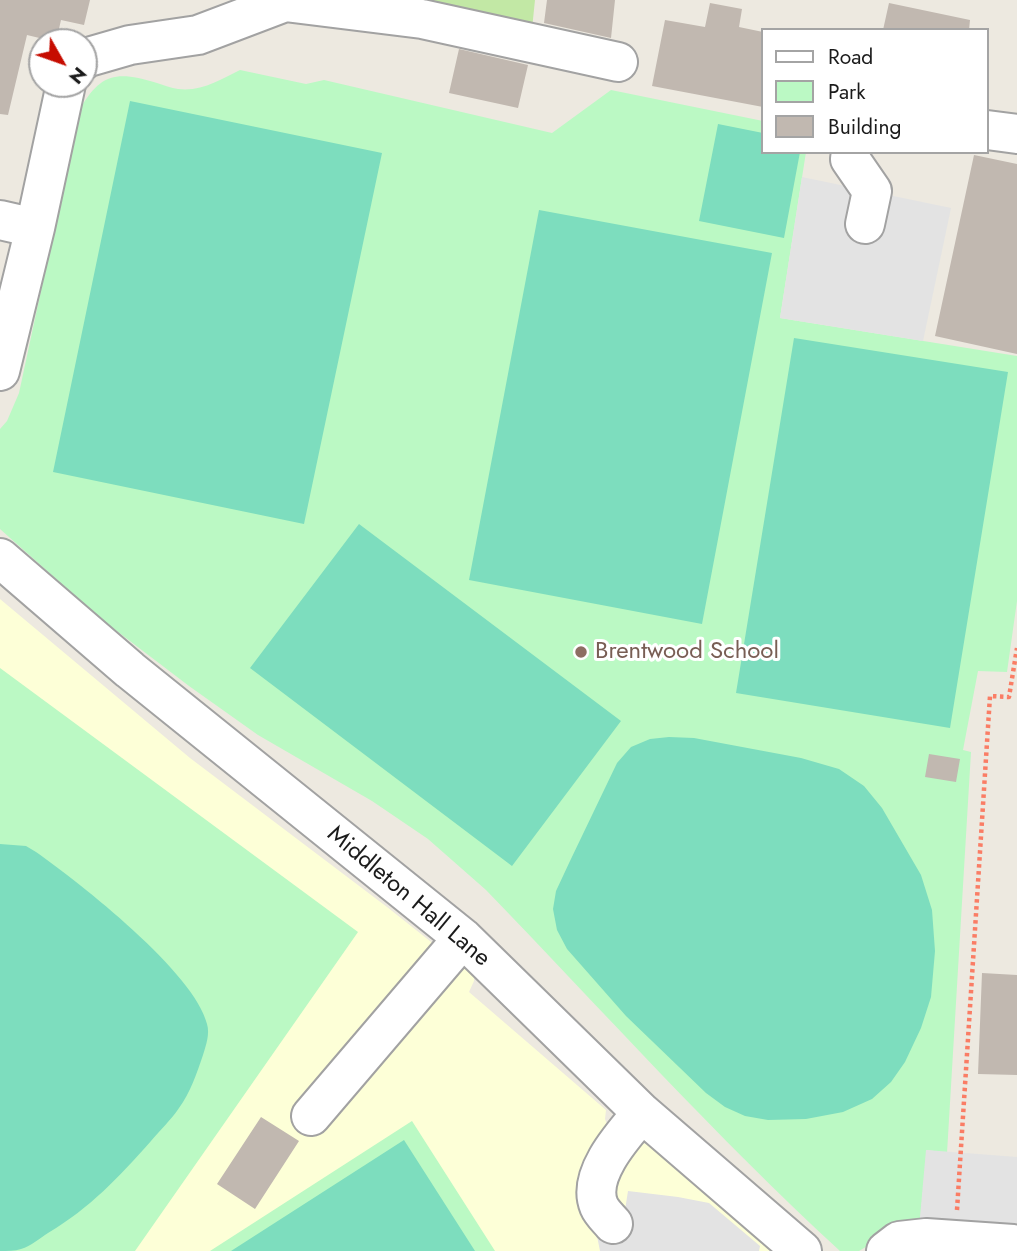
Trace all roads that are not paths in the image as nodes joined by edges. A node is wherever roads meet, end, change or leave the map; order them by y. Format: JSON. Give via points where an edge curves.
{"nodes":[{"id":1,"x":423,"y":9,"type":"edge"},
{"id":2,"x":98,"y":55,"type":"edge"},
{"id":3,"x":618,"y":62,"type":"dead end"},
{"id":4,"x":61,"y":98,"type":"edge"},
{"id":5,"x":989,"y":130,"type":"edge"},
{"id":6,"x":1017,"y":134,"type":"edge"},
{"id":7,"x":851,"y":154,"type":"edge"},
{"id":8,"x":17,"y":224,"type":"edge"},
{"id":9,"x":865,"y":224,"type":"dead end"},
{"id":10,"x":0,"y":368,"type":"edge"},
{"id":11,"x":0,"y":558,"type":"edge"},
{"id":12,"x":463,"y":938,"type":"junction"},
{"id":13,"x":642,"y":1113,"type":"junction"},
{"id":14,"x":311,"y":1116,"type":"dead end"},
{"id":15,"x":613,"y":1224,"type":"dead end"},
{"id":16,"x":1015,"y":1237,"type":"edge"},
{"id":17,"x":803,"y":1251,"type":"edge"},
{"id":18,"x":886,"y":1251,"type":"edge"}],
"edges":[{"from":1,"to":2,"type":"street","via":[[285,2],[198,35],[130,45]]},
{"from":1,"to":3,"type":"street"},
{"from":4,"to":8,"type":"street"},
{"from":5,"to":6,"type":"street"},
{"from":7,"to":9,"type":"street","via":[[872,191]]},
{"from":8,"to":10,"type":"street"},
{"from":11,"to":12,"type":"street","name":"Middleton Hall Lane","via":[[130,670]]},
{"from":12,"to":13,"type":"street","name":"Middleton Hall Lane"},
{"from":12,"to":14,"type":"street"},
{"from":13,"to":15,"type":"street","via":[[609,1154],[601,1172],[597,1202]]},
{"from":13,"to":17,"type":"street","name":"Middleton Hall Lane"},
{"from":16,"to":18,"type":"street","via":[[926,1238],[899,1241]]}]}
